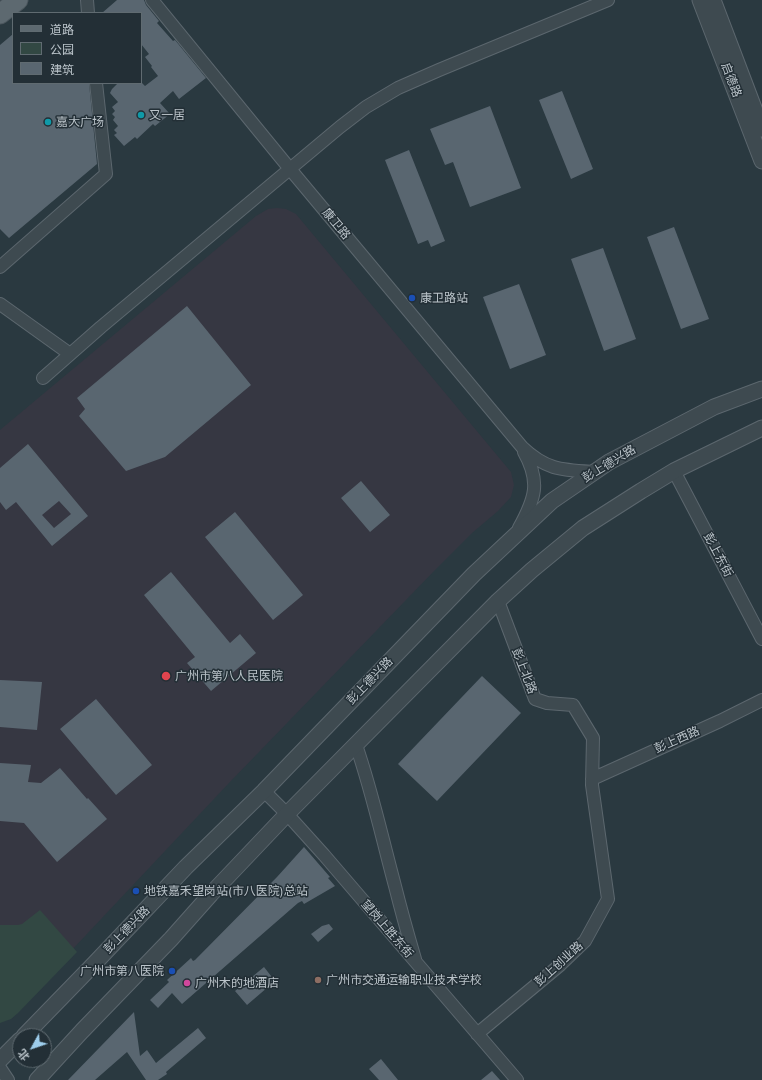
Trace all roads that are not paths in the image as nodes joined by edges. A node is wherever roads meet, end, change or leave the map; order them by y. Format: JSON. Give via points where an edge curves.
{"nodes":[{"id":1,"x":18,"y":0,"type":"edge"},
{"id":2,"x":86,"y":0,"type":"edge"},
{"id":3,"x":152,"y":0,"type":"edge"},
{"id":4,"x":608,"y":0,"type":"edge"},
{"id":5,"x":700,"y":0,"type":"edge"},
{"id":6,"x":714,"y":0,"type":"edge"},
{"id":7,"x":88,"y":12,"type":"edge"},
{"id":8,"x":0,"y":14,"type":"edge"},
{"id":9,"x":96,"y":84,"type":"edge"},
{"id":10,"x":762,"y":129,"type":"edge"},
{"id":11,"x":762,"y":161,"type":"edge"},
{"id":12,"x":290,"y":169,"type":"junction"},
{"id":13,"x":3,"y":260,"type":"edge"},
{"id":14,"x":0,"y":304,"type":"edge"},
{"id":15,"x":70,"y":354,"type":"junction"},
{"id":16,"x":43,"y":378,"type":"dead end"},
{"id":17,"x":762,"y":389,"type":"edge"},
{"id":18,"x":762,"y":428,"type":"edge"},
{"id":19,"x":522,"y":447,"type":"junction"},
{"id":20,"x":674,"y":471,"type":"junction"},
{"id":21,"x":594,"y":472,"type":"junction"},
{"id":22,"x":515,"y":535,"type":"junction"},
{"id":23,"x":498,"y":601,"type":"junction"},
{"id":24,"x":762,"y":639,"type":"edge"},
{"id":25,"x":762,"y":700,"type":"edge"},
{"id":26,"x":356,"y":745,"type":"junction"},
{"id":27,"x":592,"y":778,"type":"junction"},
{"id":28,"x":264,"y":791,"type":"junction"},
{"id":29,"x":287,"y":814,"type":"junction"},
{"id":30,"x":416,"y":962,"type":"junction"},
{"id":31,"x":32,"y":1028,"type":"edge"},
{"id":32,"x":477,"y":1034,"type":"junction"},
{"id":33,"x":12,"y":1048,"type":"edge"},
{"id":34,"x":0,"y":1060,"type":"edge"},
{"id":35,"x":0,"y":1068,"type":"edge"},
{"id":36,"x":8,"y":1080,"type":"edge"},
{"id":37,"x":37,"y":1080,"type":"edge"},
{"id":38,"x":517,"y":1080,"type":"edge"}],
"edges":[{"from":1,"to":8,"type":"main road"},
{"from":2,"to":7,"type":"street"},
{"from":3,"to":12,"type":"street","name":"康卫路"},
{"from":4,"to":12,"type":"street","via":[[398,88],[366,107]]},
{"from":5,"to":11,"type":"street","name":"启德路"},
{"from":6,"to":10,"type":"street","name":"启德路"},
{"from":9,"to":13,"type":"street","via":[[106,174]]},
{"from":12,"to":15,"type":"street"},
{"from":12,"to":19,"type":"street","name":"康卫路"},
{"from":14,"to":15,"type":"street"},
{"from":15,"to":16,"type":"street"},
{"from":17,"to":21,"type":"street","name":"彭上德兴路","via":[[714,407]]},
{"from":18,"to":20,"type":"street"},
{"from":19,"to":21,"type":"street","via":[[545,465]]},
{"from":19,"to":22,"type":"street","via":[[535,484],[531,504]]},
{"from":20,"to":23,"type":"street","via":[[583,528]]},
{"from":20,"to":24,"type":"street","name":"彭上东街"},
{"from":21,"to":22,"type":"street","name":"彭上德兴路","via":[[552,500]]},
{"from":22,"to":28,"type":"street","name":"彭上德兴路"},
{"from":23,"to":26,"type":"street"},
{"from":23,"to":27,"type":"street","name":"彭上北路","via":[[535,699],[546,703],[573,705],[593,738]]},
{"from":25,"to":27,"type":"street","name":"彭上西路"},
{"from":26,"to":29,"type":"street"},
{"from":26,"to":30,"type":"street","via":[[366,773]]},
{"from":27,"to":32,"type":"street","name":"彭上创业路","via":[[608,899],[585,941]]},
{"from":28,"to":29,"type":"street","name":"望岗上胜东街"},
{"from":28,"to":31,"type":"street","name":"彭上德兴路","via":[[186,867]]},
{"from":29,"to":30,"type":"street","name":"望岗上胜东街"},
{"from":29,"to":37,"type":"street"},
{"from":30,"to":32,"type":"street","name":"望岗上胜东街"},
{"from":32,"to":38,"type":"street","name":"望岗上胜东街"},
{"from":33,"to":34,"type":"street"},
{"from":35,"to":36,"type":"street"}]}
